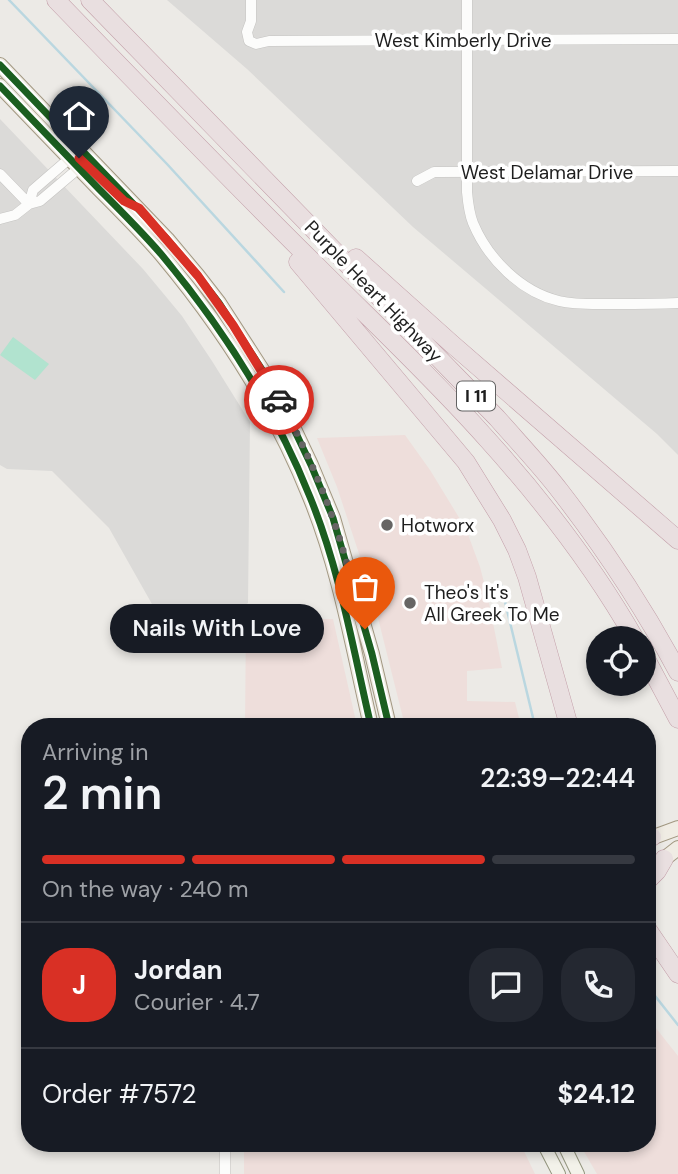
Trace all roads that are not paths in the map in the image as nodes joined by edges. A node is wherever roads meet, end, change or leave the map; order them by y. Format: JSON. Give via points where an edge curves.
{"nodes":[{"id":1,"x":56,"y":0,"type":"edge"},
{"id":2,"x":90,"y":0,"type":"edge"},
{"id":3,"x":251,"y":0,"type":"edge"},
{"id":4,"x":467,"y":0,"type":"edge"},
{"id":5,"x":678,"y":39,"type":"edge"},
{"id":6,"x":467,"y":41,"type":"junction"},
{"id":7,"x":0,"y":65,"type":"edge"},
{"id":8,"x":0,"y":86,"type":"edge"},
{"id":9,"x":237,"y":150,"type":"junction"},
{"id":10,"x":75,"y":163,"type":"junction"},
{"id":11,"x":678,"y":171,"type":"edge"},
{"id":12,"x":467,"y":172,"type":"junction"},
{"id":13,"x":0,"y":174,"type":"edge"},
{"id":14,"x":417,"y":181,"type":"dead end"},
{"id":15,"x":243,"y":193,"type":"junction"},
{"id":16,"x":29,"y":204,"type":"junction"},
{"id":17,"x":139,"y":208,"type":"junction"},
{"id":18,"x":0,"y":219,"type":"edge"},
{"id":19,"x":678,"y":303,"type":"edge"},
{"id":20,"x":224,"y":324,"type":"junction"},
{"id":21,"x":287,"y":446,"type":"junction"},
{"id":22,"x":317,"y":477,"type":"junction"},
{"id":23,"x":678,"y":540,"type":"edge"},
{"id":24,"x":345,"y":582,"type":"junction"},
{"id":25,"x":628,"y":626,"type":"edge"},
{"id":26,"x":678,"y":671,"type":"edge"},
{"id":27,"x":656,"y":677,"type":"edge"},
{"id":28,"x":369,"y":718,"type":"edge"},
{"id":29,"x":387,"y":718,"type":"edge"},
{"id":30,"x":567,"y":718,"type":"edge"},
{"id":31,"x":678,"y":719,"type":"edge"},
{"id":32,"x":677,"y":828,"type":"edge"},
{"id":33,"x":656,"y":836,"type":"edge"},
{"id":34,"x":671,"y":854,"type":"edge"},
{"id":35,"x":656,"y":863,"type":"edge"},
{"id":36,"x":656,"y":872,"type":"edge"},
{"id":37,"x":656,"y":941,"type":"edge"},
{"id":38,"x":678,"y":974,"type":"edge"},
{"id":39,"x":225,"y":1152,"type":"edge"},
{"id":40,"x":548,"y":1152,"type":"edge"},
{"id":41,"x":568,"y":1152,"type":"edge"},
{"id":42,"x":576,"y":1169,"type":"edge"},
{"id":43,"x":559,"y":1173,"type":"edge"},
{"id":44,"x":225,"y":1174,"type":"edge"}],
"edges":[{"from":1,"to":15,"type":"highway","name":"Purple Heart Highway","number":"I 11"},
{"from":2,"to":9,"type":"highway","name":"Purple Heart Highway","number":"I 11"},
{"from":3,"to":6,"type":"street","name":"West Kimberly Drive","via":[[247,32],[249,41],[256,44]]},
{"from":4,"to":6,"type":"street"},
{"from":5,"to":6,"type":"street","name":"West Kimberly Drive"},
{"from":6,"to":12,"type":"street"},
{"from":7,"to":17,"type":"main road"},
{"from":8,"to":10,"type":"main road"},
{"from":9,"to":23,"type":"highway"},
{"from":9,"to":26,"type":"highway","name":"Purple Heart Highway","number":"I 11","via":[[497,418],[559,490],[632,592]]},
{"from":10,"to":16,"type":"street","via":[[40,201]]},
{"from":10,"to":17,"type":"main road","via":[[75,157],[83,160],[124,201]]},
{"from":10,"to":20,"type":"main road"},
{"from":11,"to":12,"type":"street","name":"West Delamar Drive"},
{"from":12,"to":14,"type":"street","name":"West Delamar Drive","via":[[434,172]]},
{"from":12,"to":19,"type":"street","via":[[472,221],[485,247],[536,292],[583,304]]},
{"from":13,"to":16,"type":"street"},
{"from":15,"to":25,"type":"highway","name":"Purple Heart Highway","number":"I 11","via":[[487,439],[553,518]]},
{"from":15,"to":30,"type":"highway","via":[[466,462],[488,497],[527,577]]},
{"from":16,"to":18,"type":"street"},
{"from":17,"to":20,"type":"main road","via":[[198,276]]},
{"from":20,"to":21,"type":"main road"},
{"from":20,"to":22,"type":"main road","via":[[268,379]]},
{"from":21,"to":22,"type":"main road","via":[[297,447],[308,471]]},
{"from":21,"to":24,"type":"main road"},
{"from":22,"to":24,"type":"main road","via":[[340,541]]},
{"from":24,"to":28,"type":"main road"},
{"from":24,"to":29,"type":"main road"},
{"from":27,"to":31,"type":"highway"},
{"from":32,"to":33,"type":"main road"},
{"from":34,"to":35,"type":"main road"},
{"from":34,"to":36,"type":"highway"},
{"from":37,"to":38,"type":"highway"},
{"from":39,"to":44,"type":"street"},
{"from":40,"to":43,"type":"main road"},
{"from":41,"to":42,"type":"main road"},
{"from":42,"to":43,"type":"main road"}]}
